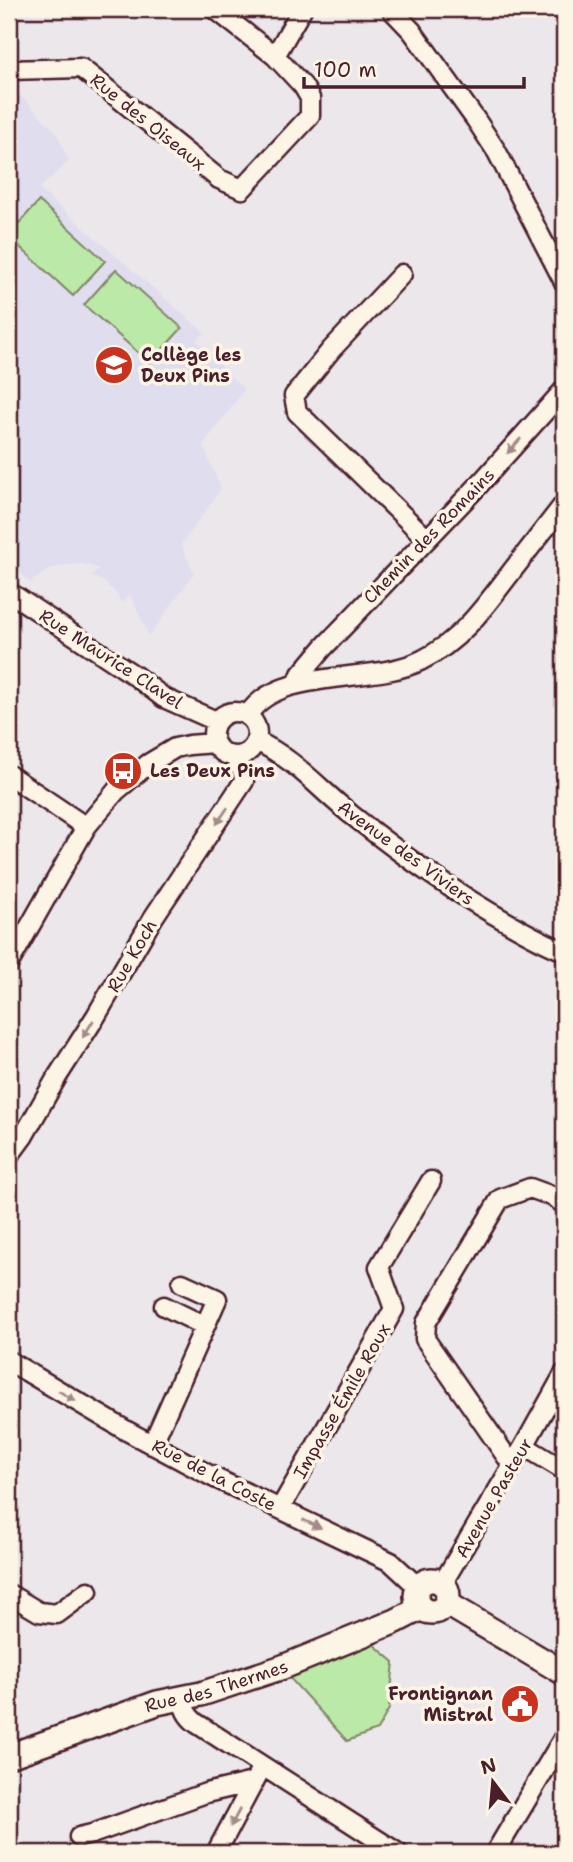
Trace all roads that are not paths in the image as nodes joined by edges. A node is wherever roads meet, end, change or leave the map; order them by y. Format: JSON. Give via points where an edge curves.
{"nodes":[{"id":1,"x":215,"y":9,"type":"edge"},
{"id":2,"x":302,"y":9,"type":"edge"},
{"id":3,"x":391,"y":9,"type":"edge"},
{"id":4,"x":275,"y":57,"type":"junction"},
{"id":5,"x":9,"y":70,"type":"edge"},
{"id":6,"x":402,"y":274,"type":"dead end"},
{"id":7,"x":564,"y":282,"type":"edge"},
{"id":8,"x":564,"y":390,"type":"edge"},
{"id":9,"x":564,"y":504,"type":"edge"},
{"id":10,"x":427,"y":539,"type":"junction"},
{"id":11,"x":9,"y":592,"type":"edge"},
{"id":12,"x":297,"y":684,"type":"junction"},
{"id":13,"x":248,"y":715,"type":"junction"},
{"id":14,"x":216,"y":721,"type":"junction"},
{"id":15,"x":256,"y":741,"type":"junction"},
{"id":16,"x":215,"y":743,"type":"junction"},
{"id":17,"x":234,"y":756,"type":"junction"},
{"id":18,"x":9,"y":775,"type":"edge"},
{"id":19,"x":86,"y":827,"type":"junction"},
{"id":20,"x":564,"y":951,"type":"edge"},
{"id":21,"x":9,"y":963,"type":"edge"},
{"id":22,"x":9,"y":1156,"type":"edge"},
{"id":23,"x":431,"y":1181,"type":"dead end"},
{"id":24,"x":564,"y":1204,"type":"edge"},
{"id":25,"x":182,"y":1283,"type":"dead end"},
{"id":26,"x":164,"y":1306,"type":"dead end"},
{"id":27,"x":205,"y":1326,"type":"junction"},
{"id":28,"x":9,"y":1361,"type":"edge"},
{"id":29,"x":564,"y":1374,"type":"edge"},
{"id":30,"x":152,"y":1445,"type":"junction"},
{"id":31,"x":524,"y":1446,"type":"junction"},
{"id":32,"x":513,"y":1466,"type":"junction"},
{"id":33,"x":564,"y":1470,"type":"edge"},
{"id":34,"x":280,"y":1509,"type":"junction"},
{"id":35,"x":88,"y":1591,"type":"dead end"},
{"id":36,"x":444,"y":1593,"type":"junction"},
{"id":37,"x":9,"y":1594,"type":"edge"},
{"id":38,"x":419,"y":1598,"type":"junction"},
{"id":39,"x":564,"y":1673,"type":"edge"},
{"id":40,"x":183,"y":1697,"type":"junction"},
{"id":41,"x":564,"y":1737,"type":"edge"},
{"id":42,"x":9,"y":1756,"type":"edge"},
{"id":43,"x":264,"y":1766,"type":"junction"},
{"id":44,"x":253,"y":1782,"type":"junction"},
{"id":45,"x":79,"y":1837,"type":"dead end"},
{"id":46,"x":216,"y":1853,"type":"edge"},
{"id":47,"x":398,"y":1853,"type":"edge"},
{"id":48,"x":495,"y":1853,"type":"edge"}],
"edges":[{"from":1,"to":4,"type":"street"},
{"from":2,"to":4,"type":"street"},
{"from":3,"to":7,"type":"street","via":[[412,31],[498,152]]},
{"from":4,"to":5,"type":"street","name":"Rue des Oiseaux","via":[[310,97],[310,116],[242,189],[219,179],[81,68]]},
{"from":6,"to":10,"type":"street","via":[[294,396],[297,412]]},
{"from":8,"to":10,"type":"street","name":"Chemin des Romains","one_way":true},
{"from":9,"to":12,"type":"street","via":[[474,620],[443,647],[421,661],[390,671]]},
{"from":10,"to":12,"type":"street","name":"Chemin des Romains","via":[[323,648]]},
{"from":11,"to":14,"type":"street","name":"Rue Maurice Clavel","via":[[164,698]]},
{"from":12,"to":13,"type":"street","via":[[269,695]]},
{"from":13,"to":14,"type":"street","via":[[234,711]]},
{"from":13,"to":15,"type":"street","via":[[254,722]]},
{"from":14,"to":16,"type":"street"},
{"from":15,"to":17,"type":"street","via":[[248,752]]},
{"from":15,"to":20,"type":"street","name":"Avenue des Viviers","via":[[275,750],[351,815],[469,901]]},
{"from":16,"to":17,"type":"street","via":[[226,755]]},
{"from":16,"to":19,"type":"street","via":[[175,748],[148,764],[116,791]]},
{"from":17,"to":22,"type":"street","name":"Rue Koch","one_way":true,"via":[[244,782],[153,918]]},
{"from":18,"to":19,"type":"street"},
{"from":19,"to":21,"type":"street"},
{"from":23,"to":34,"type":"street","name":"Impasse Émile Roux","via":[[379,1267],[394,1309]]},
{"from":24,"to":32,"type":"street","via":[[530,1188],[500,1199],[426,1323],[425,1339]]},
{"from":25,"to":27,"type":"street","via":[[217,1299]]},
{"from":26,"to":27,"type":"street"},
{"from":27,"to":30,"type":"street"},
{"from":28,"to":30,"type":"street","name":"Rue de la Coste","one_way":true},
{"from":29,"to":31,"type":"street","name":"Avenue Pasteur"},
{"from":30,"to":34,"type":"street","name":"Rue de la Coste"},
{"from":31,"to":32,"type":"street","name":"Avenue Pasteur"},
{"from":31,"to":33,"type":"street"},
{"from":32,"to":36,"type":"street","name":"Avenue Pasteur"},
{"from":34,"to":38,"type":"street","name":"Rue de la Coste","one_way":true,"via":[[391,1562]]},
{"from":35,"to":37,"type":"street","via":[[57,1614],[39,1612]]},
{"from":36,"to":38,"type":"main road","name":"Rue des Thermes","via":[[436,1580],[429,1580],[422,1583]]},
{"from":36,"to":39,"type":"main road"},
{"from":38,"to":40,"type":"main road","name":"Rue des Thermes","via":[[396,1621],[283,1667]]},
{"from":40,"to":42,"type":"main road","name":"Rue des Thermes"},
{"from":40,"to":43,"type":"street","via":[[189,1718]]},
{"from":41,"to":48,"type":"street"},
{"from":43,"to":44,"type":"street"},
{"from":43,"to":47,"type":"street"},
{"from":44,"to":45,"type":"street","via":[[206,1793]]},
{"from":44,"to":46,"type":"street","one_way":true}]}
